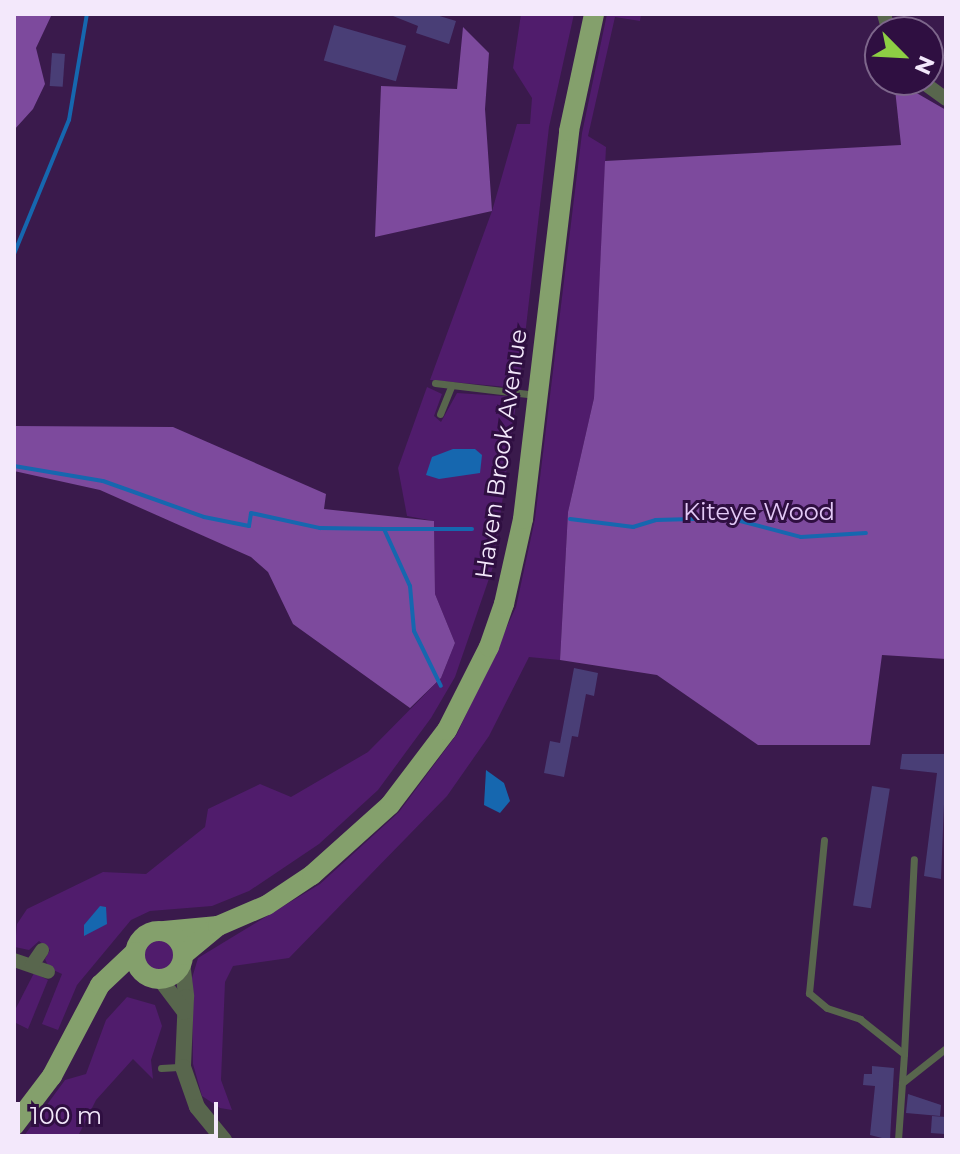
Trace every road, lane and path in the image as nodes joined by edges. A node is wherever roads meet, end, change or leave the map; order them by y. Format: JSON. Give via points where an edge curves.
{"nodes":[{"id":1,"x":594,"y":14,"type":"edge"},
{"id":2,"x":435,"y":383,"type":"dead end"},
{"id":3,"x":452,"y":385,"type":"junction"},
{"id":4,"x":538,"y":395,"type":"junction"},
{"id":5,"x":440,"y":414,"type":"dead end"},
{"id":6,"x":824,"y":840,"type":"dead end"},
{"id":7,"x":914,"y":859,"type":"dead end"},
{"id":8,"x":218,"y":926,"type":"junction"},
{"id":9,"x":164,"y":931,"type":"junction"},
{"id":10,"x":42,"y":950,"type":"dead end"},
{"id":11,"x":135,"y":952,"type":"junction"},
{"id":12,"x":182,"y":959,"type":"junction"},
{"id":13,"x":14,"y":960,"type":"edge"},
{"id":14,"x":32,"y":965,"type":"junction"},
{"id":15,"x":48,"y":972,"type":"dead end"},
{"id":16,"x":153,"y":977,"type":"junction"},
{"id":17,"x":100,"y":985,"type":"junction"},
{"id":18,"x":185,"y":1012,"type":"junction"},
{"id":19,"x":946,"y":1048,"type":"edge"},
{"id":20,"x":904,"y":1054,"type":"junction"},
{"id":21,"x":183,"y":1067,"type":"junction"},
{"id":22,"x":161,"y":1068,"type":"dead end"},
{"id":23,"x":902,"y":1083,"type":"junction"},
{"id":24,"x":14,"y":1126,"type":"edge"},
{"id":25,"x":224,"y":1140,"type":"edge"},
{"id":26,"x":898,"y":1140,"type":"edge"}],
"edges":[{"from":1,"to":4,"type":"main road","name":"Haven Brook Avenue","via":[[569,131]]},
{"from":2,"to":3,"type":"lane"},
{"from":3,"to":4,"type":"lane"},
{"from":3,"to":5,"type":"lane"},
{"from":4,"to":8,"type":"main road","name":"Haven Brook Avenue","via":[[523,519],[504,604],[470,689],[447,730],[421,768],[355,840],[267,905]]},
{"from":6,"to":20,"type":"lane","via":[[809,993],[827,1008],[860,1019]]},
{"from":7,"to":20,"type":"lane"},
{"from":8,"to":9,"type":"main road","name":"Haven Brook Avenue"},
{"from":8,"to":12,"type":"main road","name":"Haven Brook Avenue"},
{"from":9,"to":11,"type":"main road","via":[[146,934]]},
{"from":9,"to":12,"type":"main road","via":[[179,942]]},
{"from":10,"to":14,"type":"street"},
{"from":11,"to":16,"type":"main road"},
{"from":11,"to":17,"type":"main road"},
{"from":12,"to":16,"type":"main road"},
{"from":12,"to":18,"type":"street"},
{"from":13,"to":14,"type":"street"},
{"from":14,"to":15,"type":"street"},
{"from":16,"to":17,"type":"main road"},
{"from":16,"to":18,"type":"street"},
{"from":17,"to":24,"type":"main road","via":[[52,1076]]},
{"from":18,"to":21,"type":"street"},
{"from":19,"to":23,"type":"lane"},
{"from":20,"to":23,"type":"lane"},
{"from":21,"to":22,"type":"lane"},
{"from":21,"to":25,"type":"street","via":[[197,1107]]},
{"from":23,"to":26,"type":"lane"}]}
